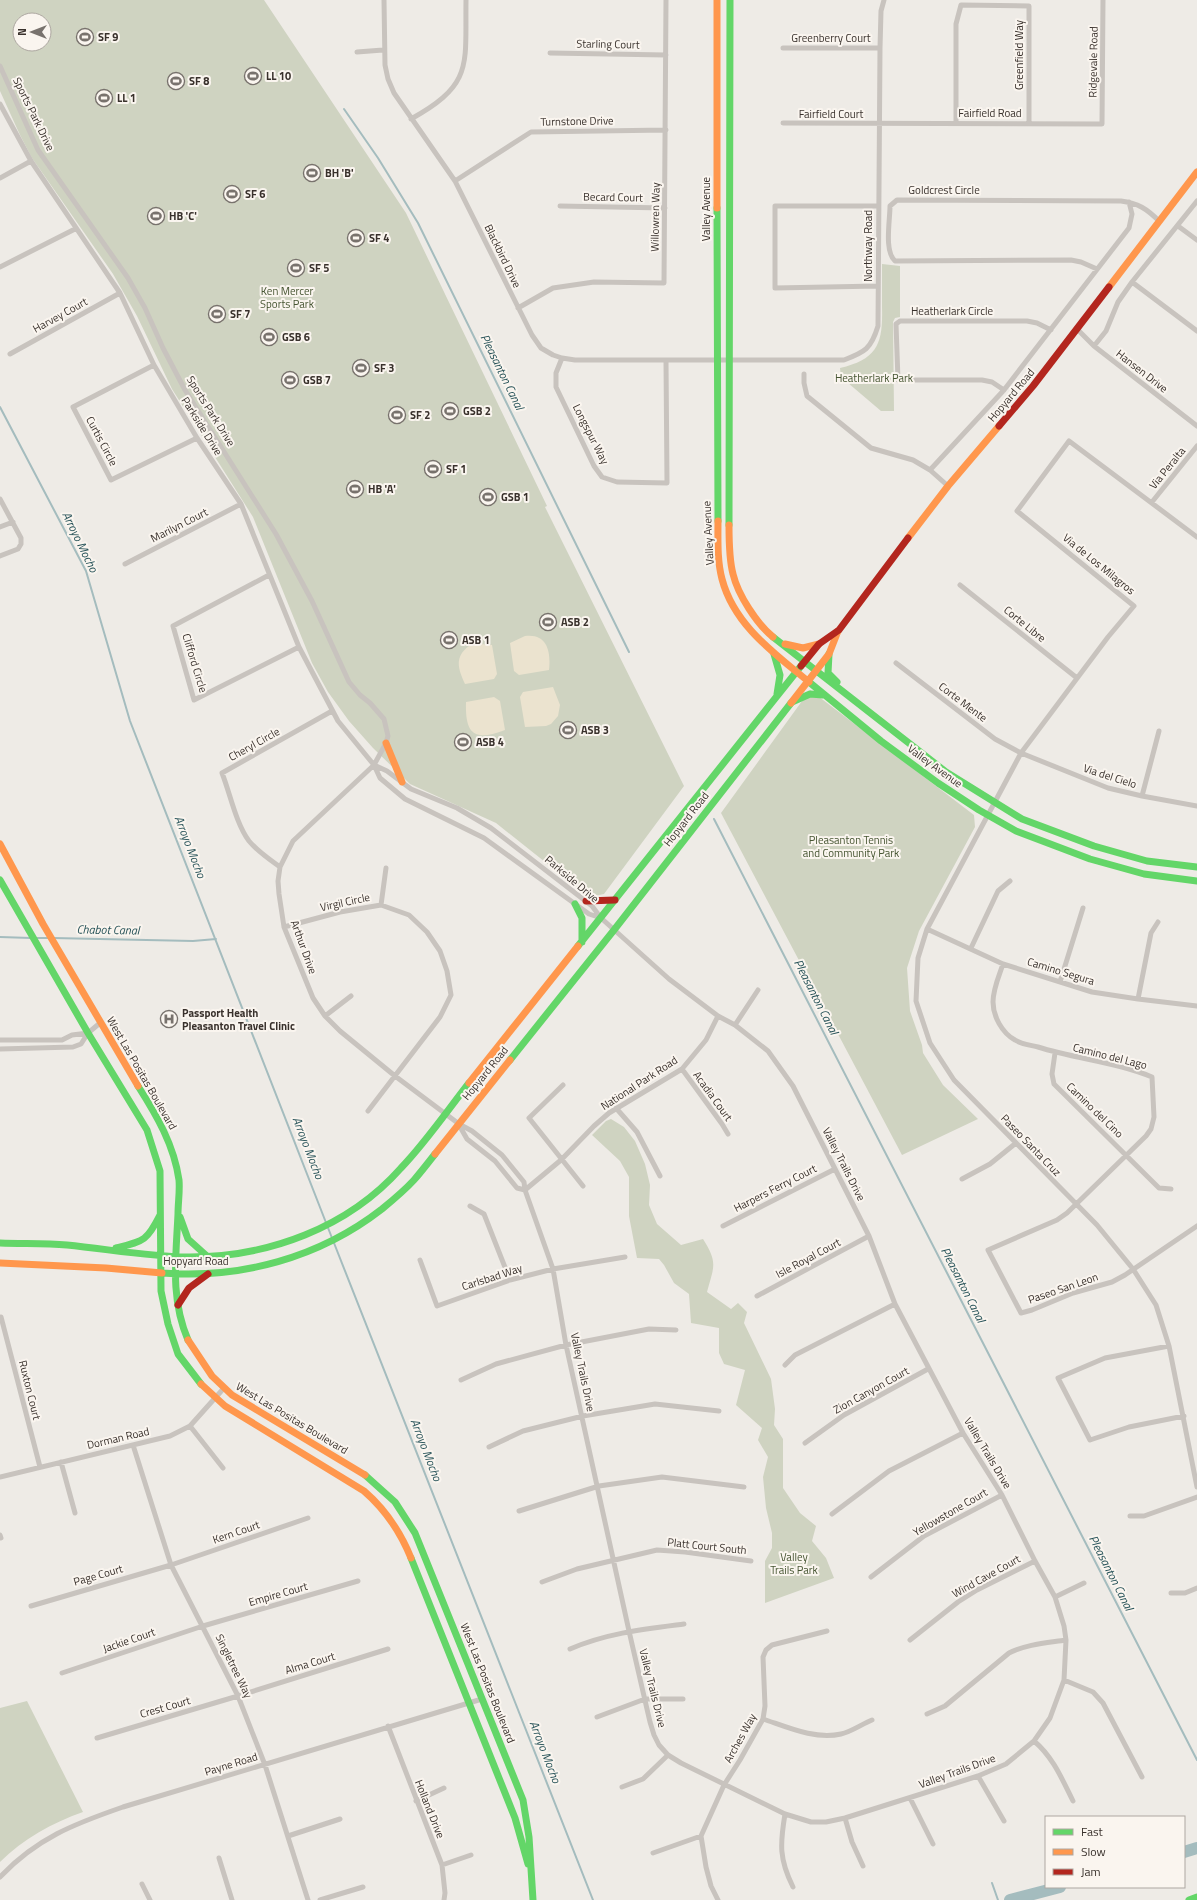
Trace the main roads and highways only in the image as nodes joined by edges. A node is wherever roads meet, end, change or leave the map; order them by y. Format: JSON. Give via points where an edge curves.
{"nodes":[{"id":1,"x":718,"y":0,"type":"edge"},
{"id":2,"x":730,"y":0,"type":"edge"},
{"id":3,"x":1197,"y":172,"type":"edge"},
{"id":4,"x":838,"y":630,"type":"junction"},
{"id":5,"x":782,"y":644,"type":"junction"},
{"id":6,"x":820,"y":644,"type":"junction"},
{"id":7,"x":774,"y":654,"type":"junction"},
{"id":8,"x":829,"y":654,"type":"junction"},
{"id":9,"x":805,"y":662,"type":"junction"},
{"id":10,"x":816,"y":671,"type":"junction"},
{"id":11,"x":797,"y":672,"type":"junction"},
{"id":12,"x":808,"y":682,"type":"junction"},
{"id":13,"x":842,"y":692,"type":"junction"},
{"id":14,"x":777,"y":695,"type":"junction"},
{"id":15,"x":824,"y":695,"type":"junction"},
{"id":16,"x":790,"y":703,"type":"junction"},
{"id":17,"x":386,"y":743,"type":"road end"},
{"id":18,"x":402,"y":782,"type":"road end"},
{"id":19,"x":0,"y":844,"type":"edge"},
{"id":20,"x":1197,"y":867,"type":"edge"},
{"id":21,"x":0,"y":880,"type":"edge"},
{"id":22,"x":1197,"y":881,"type":"edge"},
{"id":23,"x":615,"y":900,"type":"junction"},
{"id":24,"x":586,"y":901,"type":"road end"},
{"id":25,"x":575,"y":904,"type":"road end"},
{"id":26,"x":581,"y":942,"type":"junction"},
{"id":27,"x":179,"y":1211,"type":"junction"},
{"id":28,"x":161,"y":1213,"type":"junction"},
{"id":29,"x":0,"y":1243,"type":"edge"},
{"id":30,"x":109,"y":1249,"type":"junction"},
{"id":31,"x":160,"y":1254,"type":"junction"},
{"id":32,"x":177,"y":1256,"type":"junction"},
{"id":33,"x":208,"y":1257,"type":"junction"},
{"id":34,"x":0,"y":1263,"type":"edge"},
{"id":35,"x":161,"y":1272,"type":"junction"},
{"id":36,"x":176,"y":1272,"type":"junction"},
{"id":37,"x":208,"y":1274,"type":"junction"},
{"id":38,"x":178,"y":1306,"type":"junction"},
{"id":39,"x":531,"y":1876,"type":"junction"},
{"id":40,"x":1197,"y":1897,"type":"edge"},
{"id":41,"x":533,"y":1900,"type":"edge"},
{"id":42,"x":1189,"y":1900,"type":"edge"}],
"edges":[{"from":1,"to":7,"type":"main road","name":"Valley Avenue","via":[[718,554],[728,596],[739,617]]},
{"from":2,"to":5,"type":"main road","name":"Valley Avenue","via":[[730,542],[733,574],[748,607],[766,631]]},
{"from":3,"to":4,"type":"main road","name":"Hopyard Road","via":[[1033,386],[948,486]]},
{"from":4,"to":6,"type":"main road","name":"Hopyard Road"},
{"from":4,"to":8,"type":"main road","name":"Hopyard Road"},
{"from":5,"to":6,"type":"main road","via":[[803,648]]},
{"from":5,"to":9,"type":"main road","name":"Valley Avenue"},
{"from":6,"to":9,"type":"main road","name":"Hopyard Road"},
{"from":7,"to":11,"type":"main road","name":"Valley Avenue"},
{"from":7,"to":14,"type":"main road","via":[[780,668]]},
{"from":8,"to":10,"type":"main road","name":"Hopyard Road"},
{"from":8,"to":13,"type":"main road","via":[[828,673],[839,684]]},
{"from":9,"to":10,"type":"main road","name":"Valley Avenue"},
{"from":9,"to":11,"type":"main road","name":"Hopyard Road"},
{"from":10,"to":12,"type":"main road","name":"Hopyard Road"},
{"from":10,"to":13,"type":"main road","name":"Valley Avenue"},
{"from":11,"to":12,"type":"main road","name":"Valley Avenue"},
{"from":11,"to":14,"type":"main road","name":"Hopyard Road"},
{"from":12,"to":15,"type":"main road","name":"Valley Avenue"},
{"from":12,"to":16,"type":"main road","name":"Hopyard Road"},
{"from":13,"to":20,"type":"main road","name":"Valley Avenue","via":[[946,772],[1022,819],[1094,846],[1147,861]]},
{"from":14,"to":23,"type":"main road","name":"Hopyard Road"},
{"from":15,"to":16,"type":"main road","via":[[810,694]]},
{"from":15,"to":22,"type":"main road","name":"Valley Avenue","via":[[938,783],[1016,831],[1090,859],[1144,874]]},
{"from":16,"to":37,"type":"main road","name":"Hopyard Road","via":[[614,930],[413,1181],[395,1200],[357,1228],[316,1250],[244,1271]]},
{"from":17,"to":18,"type":"main road"},
{"from":19,"to":27,"type":"main road","name":"West Las Positas Boulevard","via":[[56,947],[168,1138],[175,1157],[179,1182]]},
{"from":21,"to":28,"type":"main road","name":"West Las Positas Boulevard","via":[[147,1130],[160,1170]]},
{"from":23,"to":24,"type":"main road"},
{"from":23,"to":26,"type":"main road","name":"Hopyard Road"},
{"from":25,"to":26,"type":"main road","via":[[582,918]]},
{"from":26,"to":33,"type":"main road","name":"Hopyard Road","via":[[401,1169],[368,1199],[310,1234],[270,1247]]},
{"from":27,"to":32,"type":"main road","name":"West Las Positas Boulevard"},
{"from":27,"to":33,"type":"main road","via":[[188,1239]]},
{"from":28,"to":30,"type":"main road","via":[[148,1238]]},
{"from":28,"to":31,"type":"main road","name":"West Las Positas Boulevard"},
{"from":29,"to":30,"type":"main road","name":"Hopyard Road"},
{"from":30,"to":31,"type":"main road","name":"Hopyard Road"},
{"from":31,"to":32,"type":"main road","name":"Hopyard Road"},
{"from":31,"to":35,"type":"main road","name":"West Las Positas Boulevard"},
{"from":32,"to":33,"type":"main road","name":"Hopyard Road"},
{"from":32,"to":36,"type":"main road","name":"West Las Positas Boulevard"},
{"from":34,"to":35,"type":"main road","name":"Hopyard Road"},
{"from":35,"to":36,"type":"main road","name":"Hopyard Road"},
{"from":35,"to":39,"type":"main road","name":"West Las Positas Boulevard","via":[[162,1297],[168,1324],[178,1354],[192,1374],[225,1406],[356,1485],[384,1509],[403,1538],[516,1818]]},
{"from":36,"to":37,"type":"main road","name":"Hopyard Road"},
{"from":36,"to":38,"type":"main road","name":"West Las Positas Boulevard"},
{"from":37,"to":38,"type":"main road","via":[[189,1288]]},
{"from":38,"to":39,"type":"main road","name":"West Las Positas Boulevard","via":[[190,1344],[212,1376],[224,1388],[368,1477],[396,1503],[415,1533],[526,1811],[530,1834]]},
{"from":39,"to":41,"type":"main road","name":"West Las Positas Boulevard"},
{"from":40,"to":42,"type":"main road"}]}
